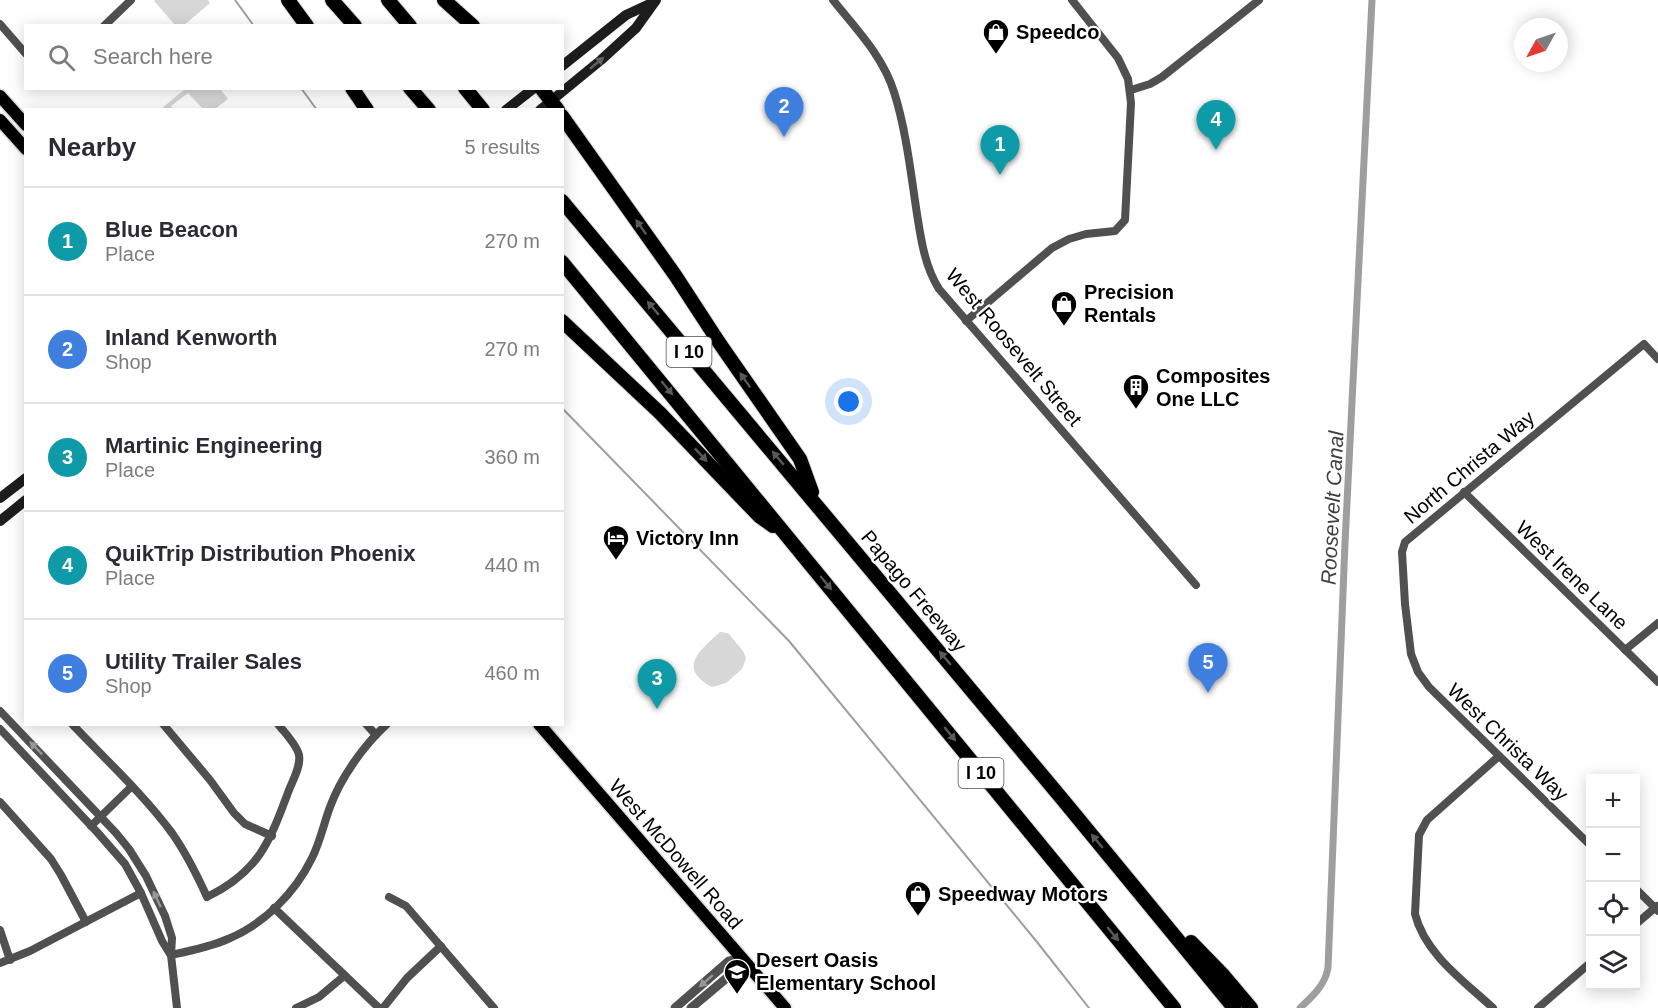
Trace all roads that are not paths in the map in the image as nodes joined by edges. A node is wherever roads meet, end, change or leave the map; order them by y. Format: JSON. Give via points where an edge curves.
{"nodes":[{"id":1,"x":131,"y":0,"type":"edge"},
{"id":2,"x":288,"y":0,"type":"edge"},
{"id":3,"x":332,"y":0,"type":"edge"},
{"id":4,"x":388,"y":0,"type":"edge"},
{"id":5,"x":444,"y":0,"type":"edge"},
{"id":6,"x":833,"y":0,"type":"edge"},
{"id":7,"x":1072,"y":0,"type":"edge"},
{"id":8,"x":1259,"y":0,"type":"edge"},
{"id":9,"x":655,"y":1,"type":"edge"},
{"id":10,"x":0,"y":24,"type":"edge"},
{"id":11,"x":106,"y":24,"type":"edge"},
{"id":12,"x":306,"y":24,"type":"edge"},
{"id":13,"x":353,"y":24,"type":"edge"},
{"id":14,"x":408,"y":24,"type":"edge"},
{"id":15,"x":471,"y":24,"type":"edge"},
{"id":16,"x":24,"y":52,"type":"edge"},
{"id":17,"x":564,"y":64,"type":"edge"},
{"id":18,"x":353,"y":90,"type":"edge"},
{"id":19,"x":412,"y":90,"type":"edge"},
{"id":20,"x":467,"y":90,"type":"edge"},
{"id":21,"x":532,"y":90,"type":"edge"},
{"id":22,"x":543,"y":90,"type":"edge"},
{"id":23,"x":1131,"y":90,"type":"junction"},
{"id":24,"x":0,"y":96,"type":"edge"},
{"id":25,"x":555,"y":105,"type":"edge"},
{"id":26,"x":366,"y":108,"type":"edge"},
{"id":27,"x":427,"y":108,"type":"edge"},
{"id":28,"x":481,"y":108,"type":"edge"},
{"id":29,"x":509,"y":108,"type":"edge"},
{"id":30,"x":564,"y":119,"type":"edge"},
{"id":31,"x":0,"y":120,"type":"edge"},
{"id":32,"x":24,"y":123,"type":"edge"},
{"id":33,"x":24,"y":147,"type":"edge"},
{"id":34,"x":564,"y":203,"type":"edge"},
{"id":35,"x":564,"y":264,"type":"edge"},
{"id":36,"x":966,"y":321,"type":"junction"},
{"id":37,"x":564,"y":323,"type":"edge"},
{"id":38,"x":1658,"y":359,"type":"edge"},
{"id":39,"x":24,"y":479,"type":"edge"},
{"id":40,"x":1464,"y":492,"type":"junction"},
{"id":41,"x":0,"y":498,"type":"edge"},
{"id":42,"x":24,"y":503,"type":"edge"},
{"id":43,"x":816,"y":503,"type":"junction"},
{"id":44,"x":0,"y":505,"type":"edge"},
{"id":45,"x":4,"y":518,"type":"edge"},
{"id":46,"x":789,"y":538,"type":"junction"},
{"id":47,"x":1196,"y":585,"type":"dead end"},
{"id":48,"x":1658,"y":623,"type":"edge"},
{"id":49,"x":1625,"y":650,"type":"junction"},
{"id":50,"x":1658,"y":682,"type":"edge"},
{"id":51,"x":1429,"y":687,"type":"joint"},
{"id":52,"x":0,"y":711,"type":"edge"},
{"id":53,"x":74,"y":726,"type":"edge"},
{"id":54,"x":165,"y":726,"type":"edge"},
{"id":55,"x":280,"y":726,"type":"edge"},
{"id":56,"x":368,"y":726,"type":"edge"},
{"id":57,"x":385,"y":726,"type":"edge"},
{"id":58,"x":541,"y":726,"type":"edge"},
{"id":59,"x":0,"y":729,"type":"edge"},
{"id":60,"x":376,"y":735,"type":"junction"},
{"id":61,"x":1499,"y":756,"type":"junction"},
{"id":62,"x":131,"y":787,"type":"junction"},
{"id":63,"x":0,"y":802,"type":"edge"},
{"id":64,"x":100,"y":817,"type":"junction"},
{"id":65,"x":91,"y":826,"type":"junction"},
{"id":66,"x":272,"y":836,"type":"junction"},
{"id":67,"x":1586,"y":841,"type":"edge"},
{"id":68,"x":1134,"y":886,"type":"junction"},
{"id":69,"x":141,"y":892,"type":"junction"},
{"id":70,"x":1640,"y":893,"type":"edge"},
{"id":71,"x":389,"y":897,"type":"dead end"},
{"id":72,"x":274,"y":908,"type":"junction"},
{"id":73,"x":1657,"y":908,"type":"edge"},
{"id":74,"x":1640,"y":920,"type":"edge"},
{"id":75,"x":86,"y":922,"type":"junction"},
{"id":76,"x":0,"y":930,"type":"edge"},
{"id":77,"x":441,"y":946,"type":"junction"},
{"id":78,"x":171,"y":955,"type":"junction"},
{"id":79,"x":741,"y":958,"type":"junction"},
{"id":80,"x":10,"y":960,"type":"junction"},
{"id":81,"x":0,"y":963,"type":"edge"},
{"id":82,"x":1586,"y":966,"type":"edge"},
{"id":83,"x":344,"y":976,"type":"junction"},
{"id":84,"x":177,"y":1008,"type":"edge"},
{"id":85,"x":296,"y":1008,"type":"edge"},
{"id":86,"x":381,"y":1008,"type":"edge"},
{"id":87,"x":494,"y":1008,"type":"edge"},
{"id":88,"x":675,"y":1008,"type":"edge"},
{"id":89,"x":691,"y":1008,"type":"edge"},
{"id":90,"x":785,"y":1008,"type":"edge"},
{"id":91,"x":1174,"y":1008,"type":"edge"},
{"id":92,"x":1234,"y":1008,"type":"edge"},
{"id":93,"x":1251,"y":1008,"type":"edge"},
{"id":94,"x":1493,"y":1008,"type":"edge"},
{"id":95,"x":1538,"y":1008,"type":"edge"}],
"edges":[{"from":1,"to":11,"type":"street"},
{"from":2,"to":12,"type":"highway"},
{"from":3,"to":13,"type":"highway"},
{"from":4,"to":14,"type":"highway"},
{"from":5,"to":15,"type":"highway"},
{"from":6,"to":36,"type":"street","name":"West Roosevelt Street","via":[[884,67],[897,102],[929,268],[939,289]]},
{"from":7,"to":23,"type":"street","via":[[1118,58]]},
{"from":8,"to":23,"type":"street","via":[[1162,77]]},
{"from":9,"to":17,"type":"main road","via":[[626,15]]},
{"from":25,"to":9,"type":"main road","one_way":true,"via":[[636,28]]},
{"from":10,"to":16,"type":"street"},
{"from":18,"to":26,"type":"highway"},
{"from":19,"to":27,"type":"highway"},
{"from":20,"to":28,"type":"highway"},
{"from":21,"to":29,"type":"main road"},
{"from":22,"to":25,"type":"highway"},
{"from":23,"to":36,"type":"street","via":[[1125,220],[1115,231],[1086,234],[1052,248]]},
{"from":24,"to":32,"type":"main road"},
{"from":43,"to":30,"type":"highway","one_way":true,"via":[[800,459]]},
{"from":31,"to":33,"type":"main road"},
{"from":43,"to":34,"type":"highway","name":"Papago Freeway","number":"I 10","one_way":true},
{"from":35,"to":46,"type":"highway","number":"I 10","one_way":true},
{"from":36,"to":47,"type":"street","name":"West Roosevelt Street"},
{"from":37,"to":46,"type":"highway","one_way":true,"via":[[660,413],[759,516]]},
{"from":38,"to":40,"type":"street","name":"North Christa Way","via":[[1644,344]]},
{"from":39,"to":41,"type":"main road"},
{"from":40,"to":49,"type":"street","name":"West Irene Lane"},
{"from":40,"to":51,"type":"street","name":"North Christa Way","via":[[1405,542],[1402,552],[1411,654]]},
{"from":42,"to":45,"type":"main road"},
{"from":68,"to":43,"type":"highway","name":"Papago Freeway","number":"I 10","one_way":true},
{"from":44,"to":45,"type":"main road"},
{"from":46,"to":91,"type":"highway","number":"I 10","one_way":true},
{"from":48,"to":49,"type":"street"},
{"from":49,"to":50,"type":"street","name":"West Irene Lane"},
{"from":51,"to":61,"type":"street","name":"West Christa Way"},
{"from":64,"to":52,"type":"street","one_way":true},
{"from":53,"to":62,"type":"street"},
{"from":54,"to":66,"type":"street","via":[[234,813],[245,824]]},
{"from":55,"to":66,"type":"street","via":[[299,755]]},
{"from":56,"to":60,"type":"street"},
{"from":57,"to":60,"type":"street"},
{"from":58,"to":79,"type":"main road","name":"West McDowell Road"},
{"from":59,"to":65,"type":"street"},
{"from":60,"to":72,"type":"street","via":[[338,790],[313,857],[294,887]]},
{"from":61,"to":67,"type":"street","name":"West Christa Way"},
{"from":61,"to":94,"type":"street","via":[[1422,828],[1415,903],[1418,927],[1434,952]]},
{"from":62,"to":64,"type":"street"},
{"from":62,"to":66,"type":"street","via":[[172,834],[207,897],[252,866]]},
{"from":63,"to":75,"type":"street","via":[[51,859]]},
{"from":64,"to":65,"type":"street"},
{"from":78,"to":64,"type":"street","one_way":true,"via":[[172,938],[146,876],[129,849]]},
{"from":65,"to":69,"type":"street","via":[[125,864]]},
{"from":68,"to":92,"type":"highway","name":"Papago Freeway","number":"I 10"},
{"from":68,"to":93,"type":"highway"},
{"from":69,"to":75,"type":"street"},
{"from":69,"to":78,"type":"street"},
{"from":70,"to":73,"type":"street"},
{"from":71,"to":77,"type":"street","via":[[406,906]]},
{"from":72,"to":78,"type":"street","via":[[226,940]]},
{"from":72,"to":83,"type":"street"},
{"from":73,"to":74,"type":"street"},
{"from":75,"to":80,"type":"street"},
{"from":76,"to":80,"type":"street"},
{"from":77,"to":86,"type":"street"},
{"from":77,"to":87,"type":"street"},
{"from":78,"to":84,"type":"street"},
{"from":79,"to":88,"type":"street","one_way":true,"via":[[729,961]]},
{"from":79,"to":89,"type":"street","via":[[735,970]]},
{"from":79,"to":90,"type":"main road","name":"West McDowell Road"},
{"from":80,"to":81,"type":"street"},
{"from":82,"to":95,"type":"street"},
{"from":83,"to":85,"type":"street","via":[[319,997]]},
{"from":83,"to":86,"type":"street"}]}
